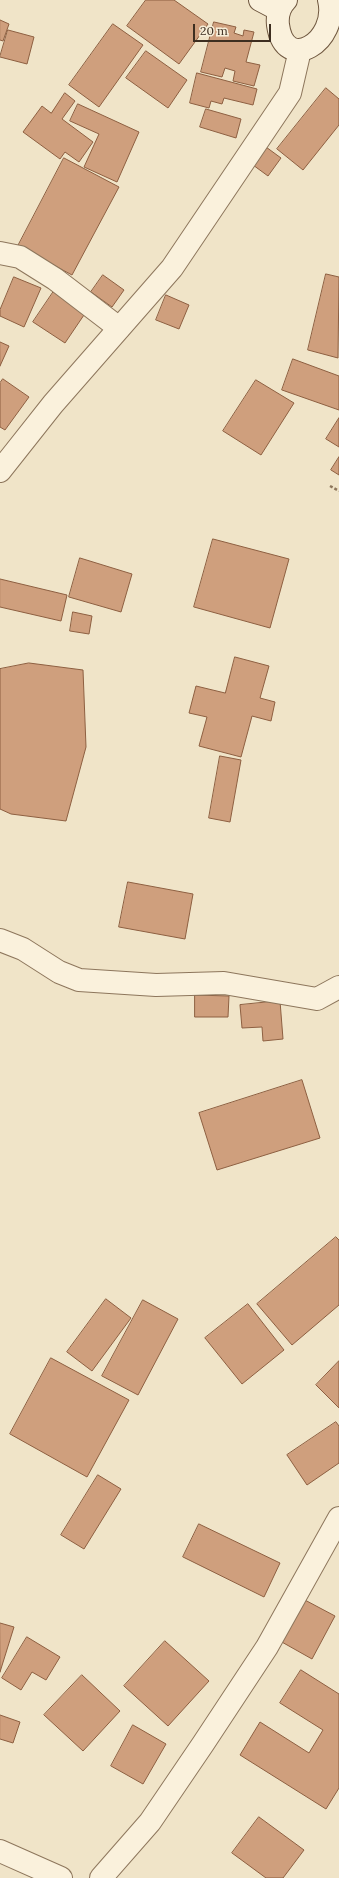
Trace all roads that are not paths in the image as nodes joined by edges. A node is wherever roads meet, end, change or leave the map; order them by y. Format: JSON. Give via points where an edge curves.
{"nodes":[{"id":1,"x":275,"y":4,"type":"edge"},
{"id":2,"x":335,"y":9,"type":"edge"},
{"id":3,"x":300,"y":50,"type":"junction"},
{"id":4,"x":0,"y":253,"type":"edge"},
{"id":5,"x":119,"y":328,"type":"junction"},
{"id":6,"x":0,"y":471,"type":"edge"},
{"id":7,"x":0,"y":940,"type":"edge"},
{"id":8,"x":339,"y":987,"type":"edge"},
{"id":9,"x":339,"y":1518,"type":"edge"},
{"id":10,"x":0,"y":1851,"type":"edge"},
{"id":11,"x":61,"y":1878,"type":"edge"},
{"id":12,"x":101,"y":1878,"type":"edge"}],
"edges":[{"from":1,"to":3,"type":"street","via":[[279,30],[291,46]]},
{"from":2,"to":3,"type":"street","via":[[337,24],[328,42],[310,51]]},
{"from":3,"to":5,"type":"street","via":[[290,93],[172,268]]},
{"from":4,"to":5,"type":"street","via":[[20,257],[55,278]]},
{"from":5,"to":6,"type":"street","via":[[53,404]]},
{"from":7,"to":8,"type":"street","via":[[24,949],[59,972],[78,980],[156,985],[224,983],[317,999]]},
{"from":9,"to":12,"type":"street","via":[[267,1647],[208,1738],[150,1822]]},
{"from":10,"to":11,"type":"street"}]}
